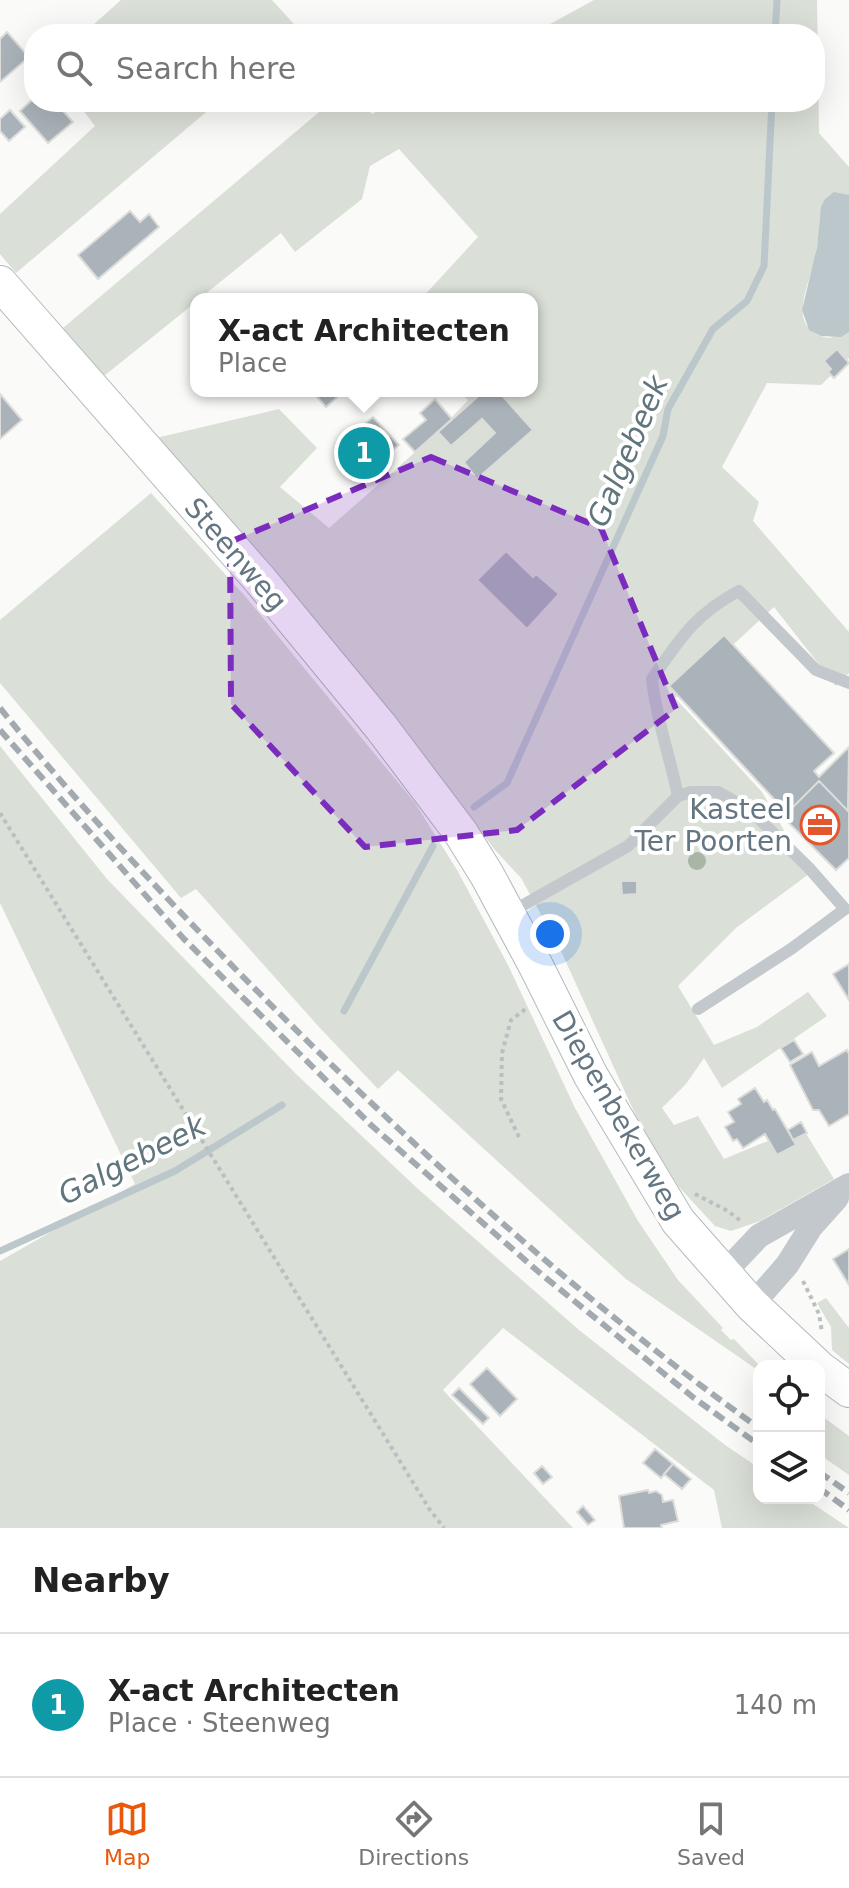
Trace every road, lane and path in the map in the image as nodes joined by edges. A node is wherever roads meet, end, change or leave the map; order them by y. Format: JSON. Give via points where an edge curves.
{"nodes":[{"id":1,"x":0,"y":283,"type":"edge"},
{"id":2,"x":849,"y":683,"type":"edge"},
{"id":3,"x":678,"y":796,"type":"junction"},
{"id":4,"x":0,"y":813,"type":"edge"},
{"id":5,"x":461,"y":833,"type":"joint"},
{"id":6,"x":847,"y":907,"type":"edge"},
{"id":7,"x":508,"y":914,"type":"junction"},
{"id":8,"x":548,"y":992,"type":"junction"},
{"id":9,"x":698,"y":1009,"type":"dead end"},
{"id":10,"x":519,"y":1137,"type":"dead end"},
{"id":11,"x":849,"y":1185,"type":"edge"},
{"id":12,"x":723,"y":1274,"type":"junction"},
{"id":13,"x":752,"y":1305,"type":"junction"},
{"id":14,"x":811,"y":1360,"type":"edge"},
{"id":15,"x":825,"y":1372,"type":"edge"},
{"id":16,"x":849,"y":1390,"type":"edge"},
{"id":17,"x":444,"y":1528,"type":"edge"}],
"edges":[{"from":1,"to":5,"type":"main road","name":"Steenweg","via":[[261,581]]},
{"from":2,"to":3,"type":"lane","via":[[816,670],[739,591],[715,604],[652,679],[655,714]]},
{"from":3,"to":6,"type":"lane","via":[[718,792],[750,810]]},
{"from":3,"to":7,"type":"lane","via":[[628,846]]},
{"from":4,"to":17,"type":"path"},
{"from":5,"to":7,"type":"main road","name":"Diepenbekerweg"},
{"from":6,"to":9,"type":"lane"},
{"from":7,"to":8,"type":"main road","name":"Diepenbekerweg"},
{"from":8,"to":10,"type":"path","via":[[511,1020],[502,1053],[501,1099]]},
{"from":8,"to":12,"type":"main road","name":"Diepenbekerweg","via":[[591,1076],[678,1221]]},
{"from":11,"to":12,"type":"street","via":[[759,1236]]},
{"from":11,"to":13,"type":"street"},
{"from":12,"to":13,"type":"main road","name":"Diepenbekerweg"},
{"from":13,"to":14,"type":"main road","name":"Diepenbekerweg"},
{"from":15,"to":16,"type":"main road","name":"Diepenbekerweg"}]}
